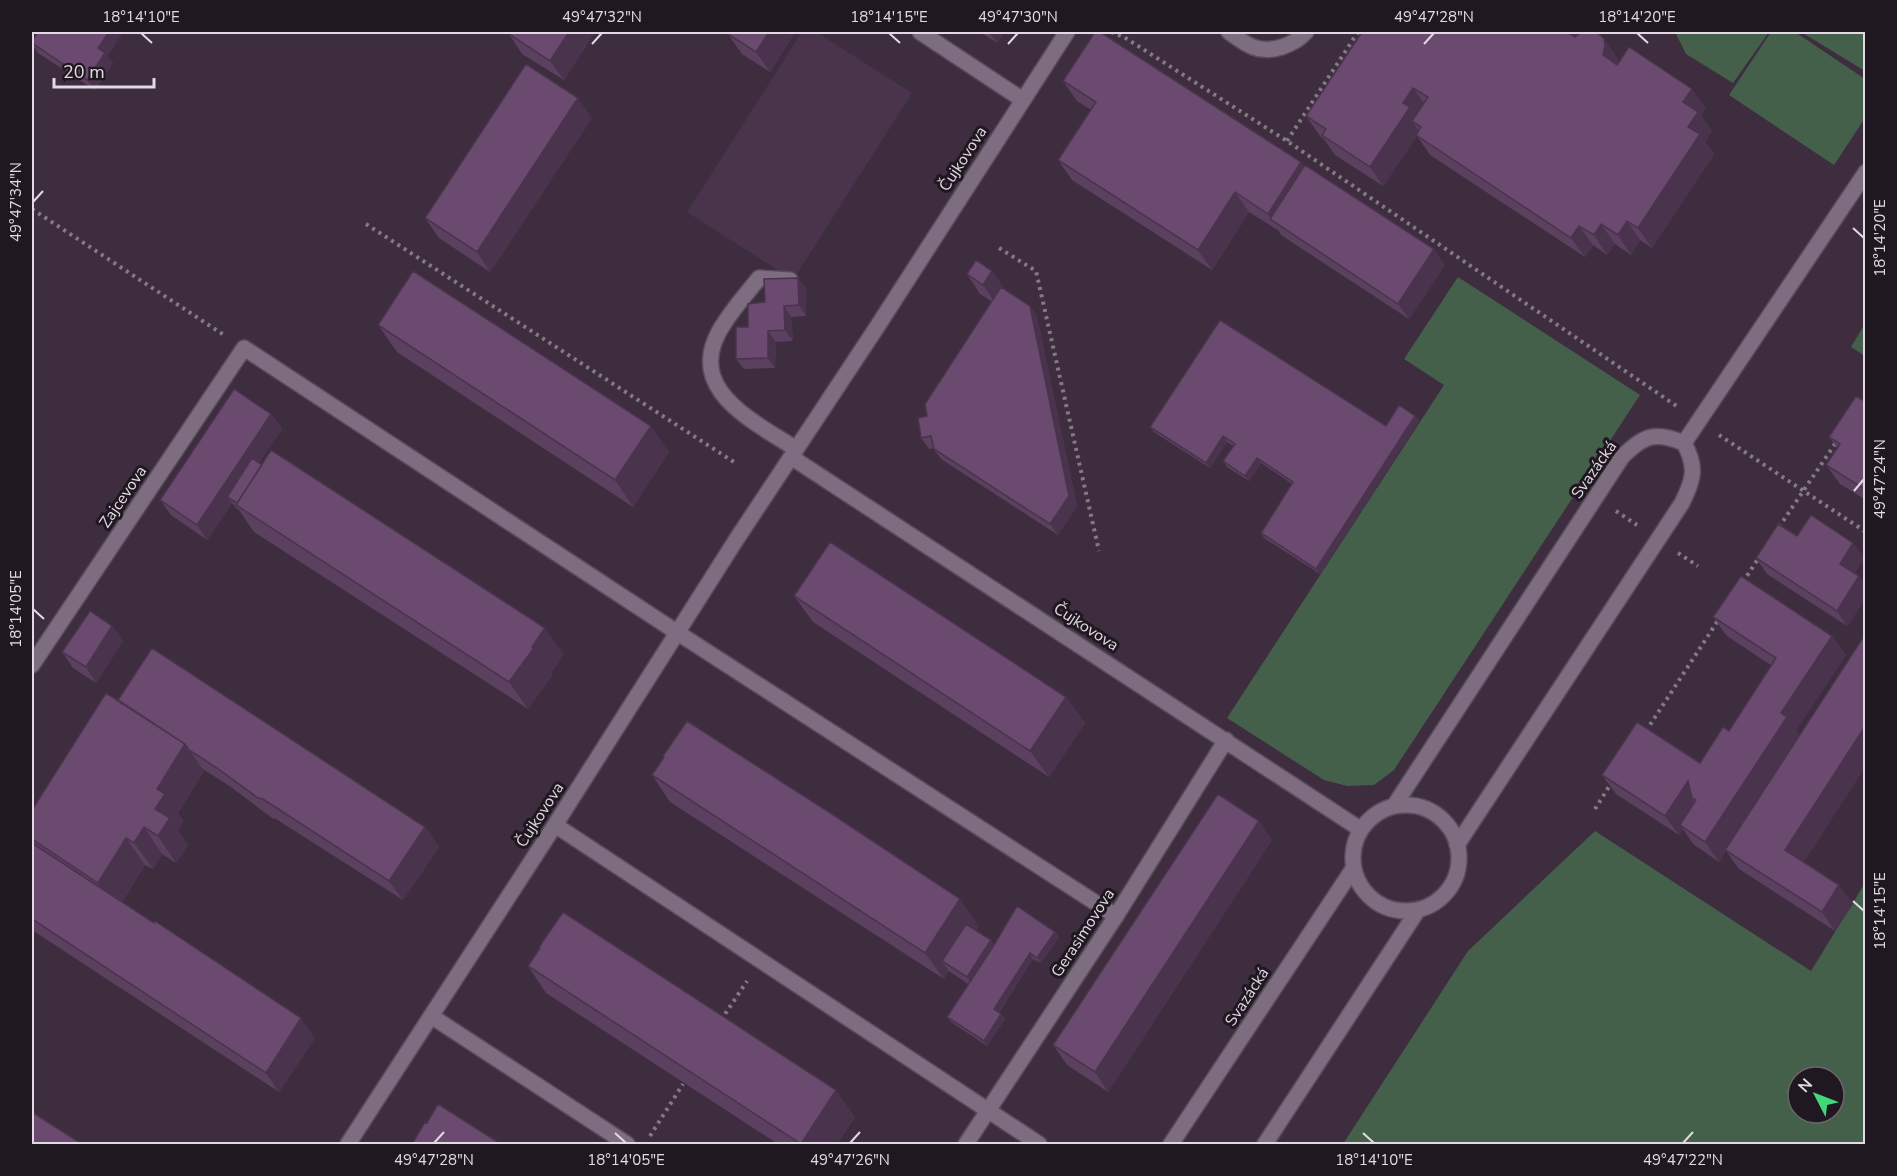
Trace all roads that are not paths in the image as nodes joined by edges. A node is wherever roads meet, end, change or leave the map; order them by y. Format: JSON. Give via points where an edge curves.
{"nodes":[{"id":1,"x":920,"y":32,"type":"edge"},
{"id":2,"x":1067,"y":32,"type":"edge"},
{"id":3,"x":1229,"y":32,"type":"edge"},
{"id":4,"x":1306,"y":32,"type":"edge"},
{"id":5,"x":1023,"y":100,"type":"junction"},
{"id":6,"x":1866,"y":172,"type":"edge"},
{"id":7,"x":793,"y":280,"type":"edge"},
{"id":8,"x":1684,"y":443,"type":"junction"},
{"id":9,"x":794,"y":453,"type":"junction"},
{"id":10,"x":678,"y":633,"type":"junction"},
{"id":11,"x":32,"y":665,"type":"edge"},
{"id":12,"x":1226,"y":740,"type":"junction"},
{"id":13,"x":1394,"y":806,"type":"junction"},
{"id":14,"x":555,"y":825,"type":"junction"},
{"id":15,"x":1360,"y":829,"type":"junction"},
{"id":16,"x":1457,"y":844,"type":"junction"},
{"id":17,"x":1353,"y":869,"type":"junction"},
{"id":18,"x":1418,"y":910,"type":"junction"},
{"id":19,"x":1116,"y":916,"type":"junction"},
{"id":20,"x":431,"y":1016,"type":"junction"},
{"id":21,"x":988,"y":1111,"type":"junction"},
{"id":22,"x":348,"y":1144,"type":"edge"},
{"id":23,"x":627,"y":1144,"type":"edge"},
{"id":24,"x":966,"y":1144,"type":"edge"},
{"id":25,"x":1039,"y":1144,"type":"edge"},
{"id":26,"x":1171,"y":1144,"type":"edge"},
{"id":27,"x":1265,"y":1144,"type":"edge"}],
"edges":[{"from":1,"to":5,"type":"street"},
{"from":2,"to":5,"type":"street","name":"Čujkovova"},
{"from":3,"to":4,"type":"street","via":[[1261,49],[1284,47]]},
{"from":5,"to":9,"type":"street","name":"Čujkovova"},
{"from":6,"to":8,"type":"street"},
{"from":7,"to":9,"type":"street","via":[[759,278],[723,323],[710,353],[710,368],[720,392],[739,412]]},
{"from":8,"to":13,"type":"street","name":"Svazácká","via":[[1654,436],[1637,442],[1622,457]]},
{"from":8,"to":16,"type":"street","via":[[1694,468],[1682,503]]},
{"from":9,"to":10,"type":"street","name":"Čujkovova"},
{"from":9,"to":12,"type":"street","name":"Čujkovova"},
{"from":10,"to":11,"type":"street","name":"Zajcevova","via":[[244,348]]},
{"from":10,"to":14,"type":"street","name":"Čujkovova"},
{"from":10,"to":19,"type":"street"},
{"from":12,"to":15,"type":"street","name":"Čujkovova"},
{"from":12,"to":19,"type":"street","name":"Gerasimovova"},
{"from":13,"to":15,"type":"street","via":[[1369,819]]},
{"from":13,"to":16,"type":"street","via":[[1407,804],[1434,812]]},
{"from":14,"to":20,"type":"street","name":"Čujkovova"},
{"from":14,"to":21,"type":"street"},
{"from":15,"to":17,"type":"street","via":[[1354,842]]},
{"from":16,"to":18,"type":"street","via":[[1458,870],[1453,882],[1432,905]]},
{"from":17,"to":18,"type":"street","via":[[1358,883],[1377,903],[1404,912]]},
{"from":17,"to":26,"type":"street","name":"Svazácká"},
{"from":18,"to":27,"type":"street"},
{"from":19,"to":21,"type":"street","name":"Gerasimovova"},
{"from":20,"to":22,"type":"street","name":"Čujkovova"},
{"from":20,"to":23,"type":"street"},
{"from":21,"to":24,"type":"street","name":"Gerasimovova"},
{"from":21,"to":25,"type":"street"}]}
